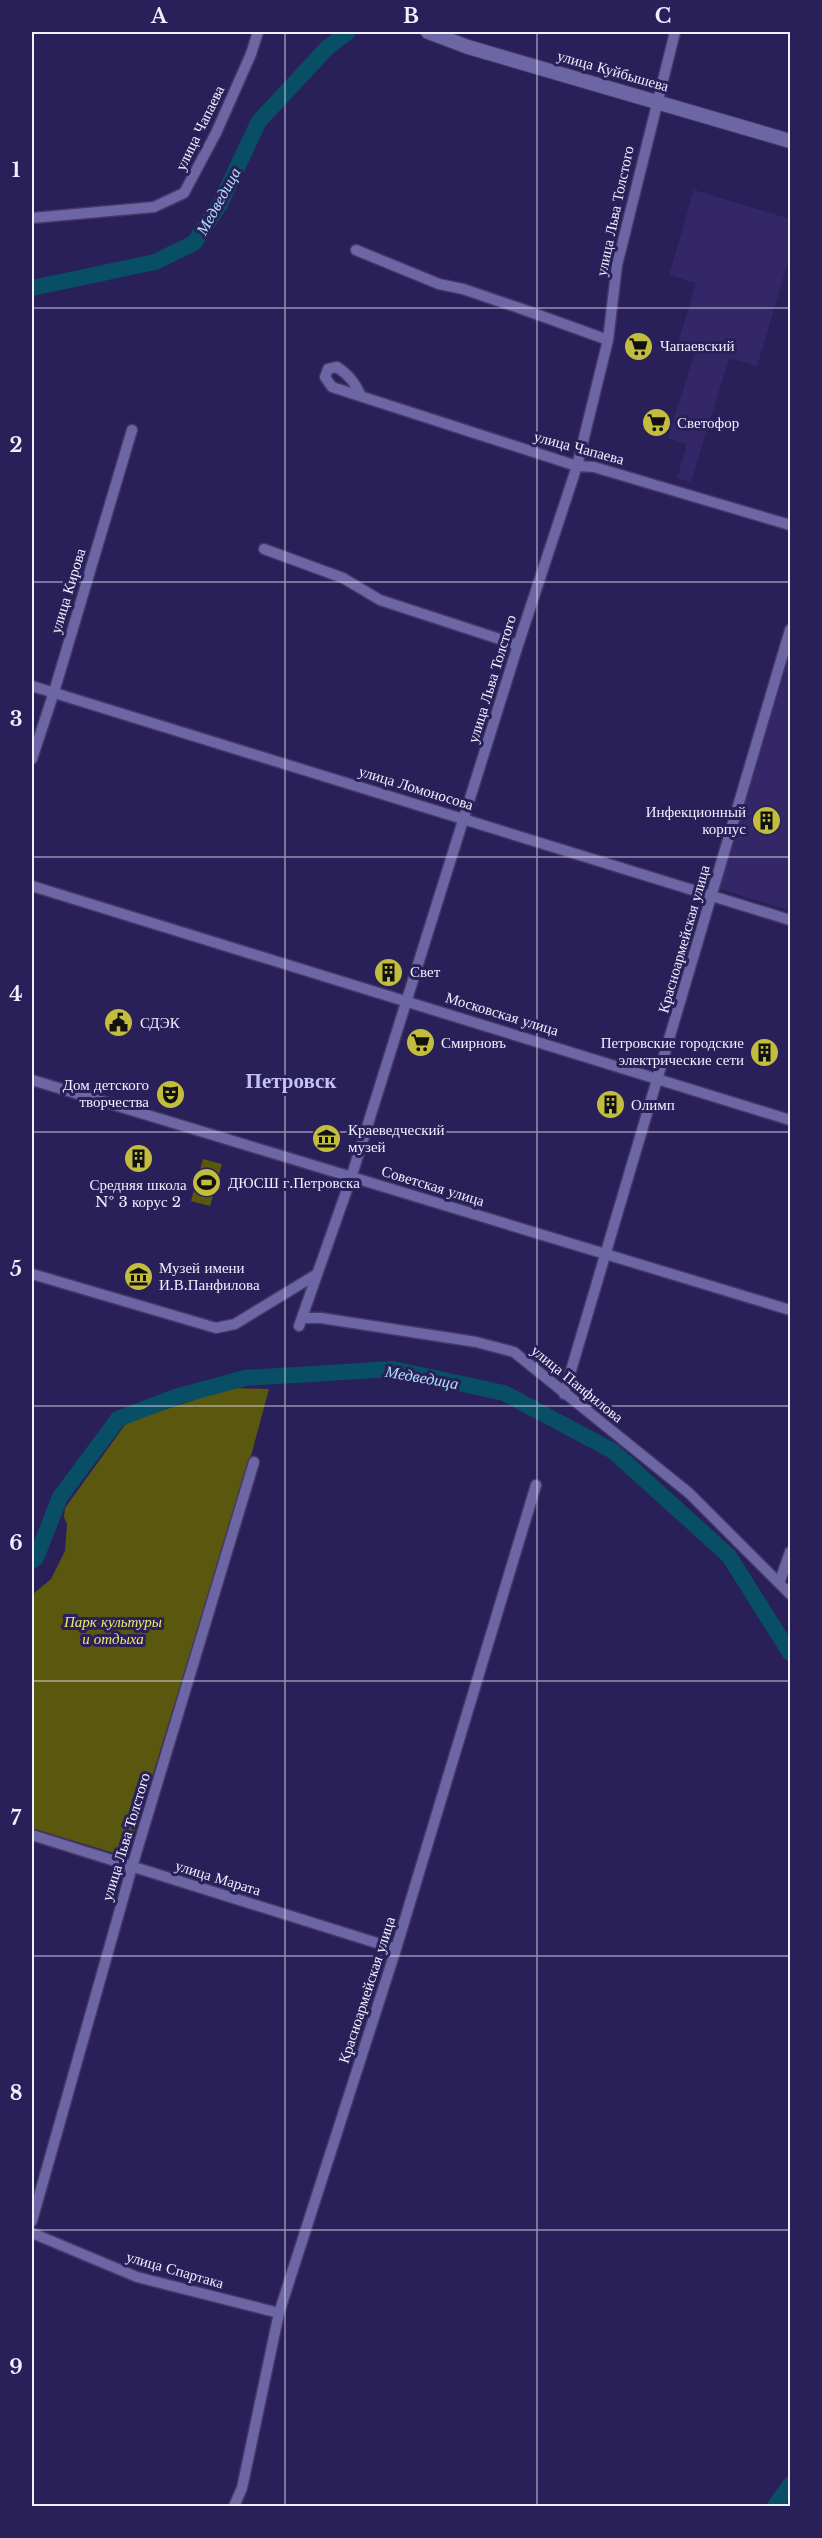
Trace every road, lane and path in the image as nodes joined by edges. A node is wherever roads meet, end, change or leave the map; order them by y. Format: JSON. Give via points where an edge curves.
{"nodes":[{"id":1,"x":258,"y":32,"type":"edge"},
{"id":2,"x":428,"y":32,"type":"edge"},
{"id":3,"x":675,"y":32,"type":"edge"},
{"id":4,"x":656,"y":101,"type":"junction"},
{"id":5,"x":790,"y":141,"type":"edge"},
{"id":6,"x":32,"y":218,"type":"edge"},
{"id":7,"x":356,"y":250,"type":"dead end"},
{"id":8,"x":608,"y":340,"type":"junction"},
{"id":9,"x":361,"y":396,"type":"dead end"},
{"id":10,"x":132,"y":430,"type":"dead end"},
{"id":11,"x":577,"y":466,"type":"junction"},
{"id":12,"x":790,"y":525,"type":"edge"},
{"id":13,"x":264,"y":549,"type":"dead end"},
{"id":14,"x":790,"y":630,"type":"edge"},
{"id":15,"x":518,"y":645,"type":"junction"},
{"id":16,"x":32,"y":686,"type":"edge"},
{"id":17,"x":54,"y":692,"type":"junction"},
{"id":18,"x":32,"y":759,"type":"edge"},
{"id":19,"x":464,"y":818,"type":"junction"},
{"id":20,"x":32,"y":886,"type":"edge"},
{"id":21,"x":712,"y":895,"type":"junction"},
{"id":22,"x":790,"y":920,"type":"edge"},
{"id":23,"x":406,"y":1001,"type":"junction"},
{"id":24,"x":660,"y":1079,"type":"junction"},
{"id":25,"x":32,"y":1080,"type":"edge"},
{"id":26,"x":790,"y":1120,"type":"edge"},
{"id":27,"x":351,"y":1178,"type":"junction"},
{"id":28,"x":605,"y":1254,"type":"junction"},
{"id":29,"x":32,"y":1274,"type":"edge"},
{"id":30,"x":317,"y":1274,"type":"junction"},
{"id":31,"x":790,"y":1310,"type":"edge"},
{"id":32,"x":301,"y":1322,"type":"joint"},
{"id":33,"x":564,"y":1394,"type":"junction"},
{"id":34,"x":254,"y":1462,"type":"dead end"},
{"id":35,"x":536,"y":1485,"type":"dead end"},
{"id":36,"x":790,"y":1552,"type":"edge"},
{"id":37,"x":780,"y":1581,"type":"junction"},
{"id":38,"x":790,"y":1594,"type":"edge"},
{"id":39,"x":32,"y":1835,"type":"edge"},
{"id":40,"x":132,"y":1867,"type":"junction"},
{"id":41,"x":396,"y":1949,"type":"junction"},
{"id":42,"x":32,"y":2221,"type":"edge"},
{"id":43,"x":32,"y":2233,"type":"edge"},
{"id":44,"x":279,"y":2313,"type":"junction"},
{"id":45,"x":234,"y":2506,"type":"edge"}],
"edges":[{"from":1,"to":6,"type":"street","name":"улица Чапаева","via":[[216,133],[184,193],[154,207]]},
{"from":2,"to":4,"type":"street","name":"улица Куйбышева"},
{"from":3,"to":4,"type":"street","name":"улица Льва Толстого"},
{"from":4,"to":5,"type":"street","name":"улица Куйбышева"},
{"from":4,"to":8,"type":"street","name":"улица Льва Толстого","via":[[616,265]]},
{"from":7,"to":8,"type":"street","via":[[439,284]]},
{"from":8,"to":11,"type":"street","name":"улица Льва Толстого"},
{"from":9,"to":11,"type":"street","name":"улица Чапаева"},
{"from":10,"to":17,"type":"street","name":"улица Кирова"},
{"from":11,"to":12,"type":"street","name":"улица Чапаева","via":[[594,467]]},
{"from":11,"to":15,"type":"street","name":"улица Льва Толстого"},
{"from":13,"to":15,"type":"street","via":[[343,578],[380,600]]},
{"from":14,"to":21,"type":"street","name":"Красноармейская улица"},
{"from":15,"to":19,"type":"street","name":"улица Льва Толстого"},
{"from":16,"to":17,"type":"street","name":"улица Ломоносова"},
{"from":17,"to":18,"type":"street","name":"улица Кирова"},
{"from":17,"to":19,"type":"street","name":"улица Ломоносова"},
{"from":19,"to":21,"type":"street","name":"улица Ломоносова"},
{"from":19,"to":23,"type":"street","name":"улица Льва Толстого"},
{"from":20,"to":23,"type":"street","name":"Московская улица"},
{"from":21,"to":22,"type":"street","name":"улица Ломоносова"},
{"from":21,"to":24,"type":"street","name":"Красноармейская улица"},
{"from":23,"to":24,"type":"street","name":"Московская улица"},
{"from":23,"to":27,"type":"street","name":"улица Льва Толстого"},
{"from":24,"to":26,"type":"street","name":"Московская улица"},
{"from":24,"to":28,"type":"street","name":"Красноармейская улица"},
{"from":25,"to":27,"type":"street","name":"Советская улица"},
{"from":27,"to":28,"type":"street","name":"Советская улица"},
{"from":27,"to":30,"type":"street","name":"улица Льва Толстого"},
{"from":28,"to":31,"type":"street","name":"Советская улица"},
{"from":28,"to":33,"type":"street","name":"Красноармейская улица"},
{"from":29,"to":30,"type":"street","via":[[216,1328],[235,1324]]},
{"from":30,"to":32,"type":"street","name":"улица Льва Толстого"},
{"from":32,"to":33,"type":"street","name":"улица Панфилова","via":[[321,1318],[465,1340],[514,1352]]},
{"from":33,"to":37,"type":"street","name":"улица Панфилова","via":[[689,1493]]},
{"from":34,"to":40,"type":"street","name":"улица Льва Толстого"},
{"from":35,"to":41,"type":"street","name":"Красноармейская улица"},
{"from":36,"to":37,"type":"street"},
{"from":37,"to":38,"type":"street","name":"улица Панфилова"},
{"from":39,"to":40,"type":"street","name":"улица Марата"},
{"from":40,"to":41,"type":"street","name":"улица Марата"},
{"from":40,"to":42,"type":"street","name":"улица Льва Толстого"},
{"from":41,"to":44,"type":"street","name":"Красноармейская улица"},
{"from":43,"to":44,"type":"street","name":"улица Спартака","via":[[137,2277]]},
{"from":44,"to":45,"type":"street","name":"Красноармейская улица","via":[[242,2488]]}]}
